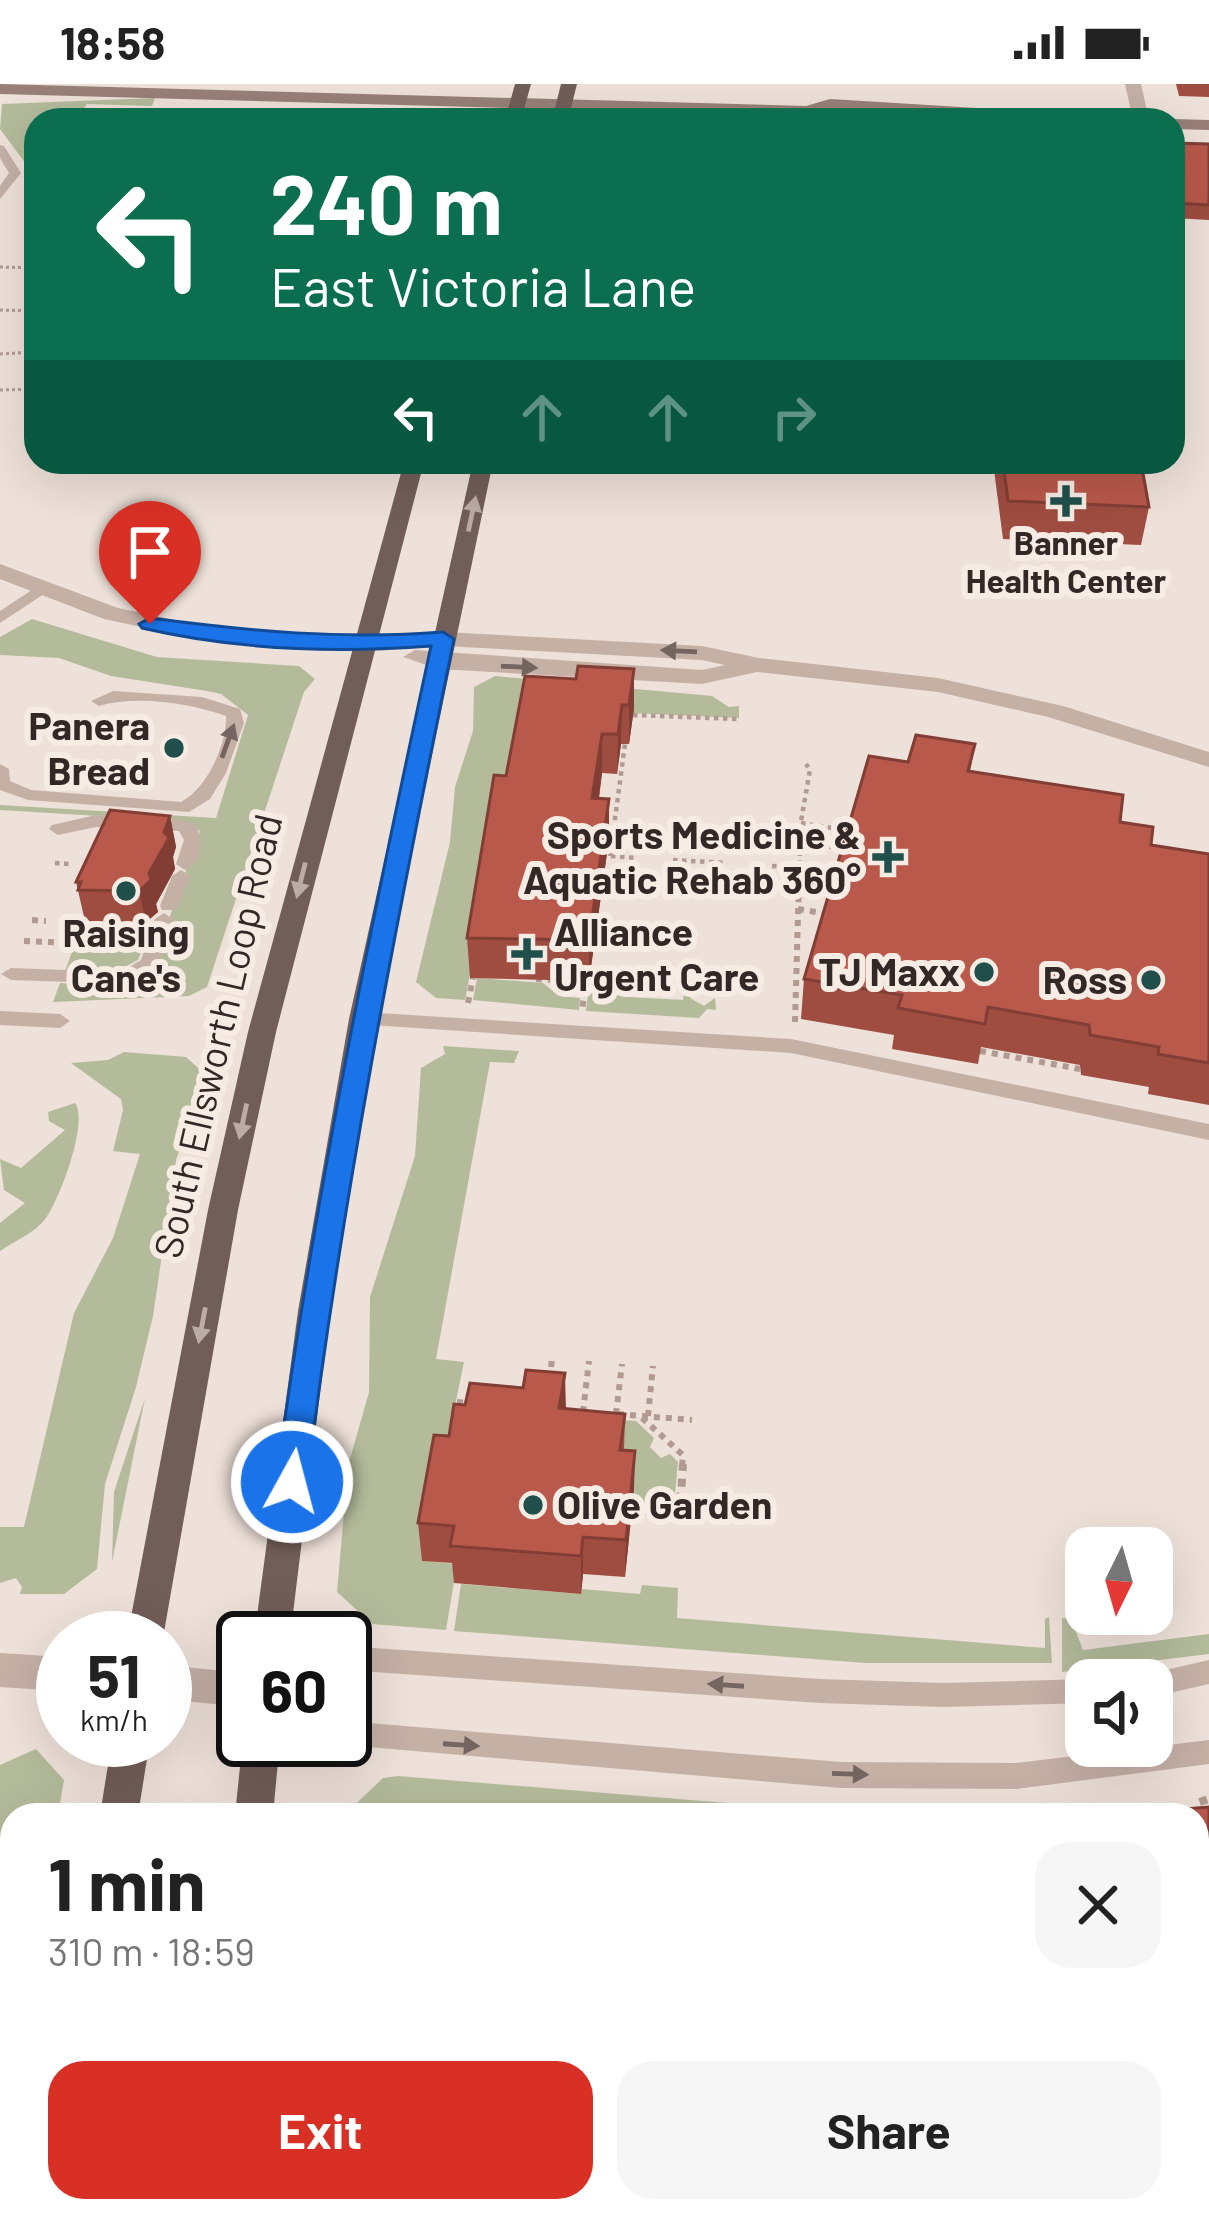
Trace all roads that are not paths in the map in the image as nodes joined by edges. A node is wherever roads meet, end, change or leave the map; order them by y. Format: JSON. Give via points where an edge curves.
{"nodes":[{"id":1,"x":379,"y":84,"type":"edge"},
{"id":2,"x":1,"y":88,"type":"edge"},
{"id":3,"x":519,"y":99,"type":"edge"},
{"id":4,"x":565,"y":99,"type":"edge"},
{"id":5,"x":746,"y":108,"type":"edge"},
{"id":6,"x":0,"y":148,"type":"edge"},
{"id":7,"x":0,"y":195,"type":"edge"},
{"id":8,"x":411,"y":474,"type":"edge"},
{"id":9,"x":480,"y":474,"type":"edge"},
{"id":10,"x":0,"y":572,"type":"edge"},
{"id":11,"x":44,"y":587,"type":"junction"},
{"id":12,"x":0,"y":617,"type":"edge"},
{"id":13,"x":362,"y":645,"type":"junction"},
{"id":14,"x":441,"y":650,"type":"junction"},
{"id":15,"x":99,"y":701,"type":"dead end"},
{"id":16,"x":1209,"y":760,"type":"edge"},
{"id":17,"x":0,"y":769,"type":"edge"},
{"id":18,"x":58,"y":829,"type":"dead end"},
{"id":19,"x":11,"y":974,"type":"dead end"},
{"id":20,"x":0,"y":1018,"type":"edge"},
{"id":21,"x":363,"y":1019,"type":"junction"},
{"id":22,"x":60,"y":1021,"type":"dead end"},
{"id":23,"x":1209,"y":1132,"type":"edge"},
{"id":24,"x":150,"y":1611,"type":"edge"},
{"id":25,"x":275,"y":1611,"type":"edge"},
{"id":26,"x":372,"y":1660,"type":"edge"},
{"id":27,"x":0,"y":1670,"type":"edge"},
{"id":28,"x":36,"y":1672,"type":"edge"},
{"id":29,"x":1209,"y":1672,"type":"edge"},
{"id":30,"x":1173,"y":1680,"type":"edge"},
{"id":31,"x":1065,"y":1692,"type":"edge"},
{"id":32,"x":372,"y":1735,"type":"edge"},
{"id":33,"x":1209,"y":1752,"type":"edge"},
{"id":34,"x":126,"y":1767,"type":"edge"},
{"id":35,"x":258,"y":1767,"type":"edge"},
{"id":36,"x":121,"y":1803,"type":"edge"},
{"id":37,"x":255,"y":1803,"type":"edge"}],
"edges":[{"from":1,"to":3,"type":"main road"},
{"from":2,"to":3,"type":"main road"},
{"from":3,"to":4,"type":"main road"},
{"from":4,"to":5,"type":"main road"},
{"from":6,"to":7,"type":"lane","via":[[15,173]]},
{"from":8,"to":13,"type":"main road","name":"South Ellsworth Loop Road"},
{"from":14,"to":9,"type":"main road","one_way":true},
{"from":10,"to":11,"type":"street"},
{"from":11,"to":12,"type":"lane"},
{"from":11,"to":13,"type":"street","via":[[182,631]]},
{"from":13,"to":14,"type":"street"},
{"from":13,"to":24,"type":"main road","name":"South Ellsworth Loop Road","one_way":true,"via":[[262,1032]]},
{"from":14,"to":16,"type":"street","via":[[702,677],[759,665],[860,674],[1002,698]]},
{"from":14,"to":21,"type":"main road"},
{"from":17,"to":15,"type":"lane","one_way":true,"via":[[2,784],[28,795],[91,789],[203,797],[234,713],[202,702]]},
{"from":18,"to":19,"type":"lane","via":[[96,820],[181,826],[193,840],[148,964],[124,980]]},
{"from":20,"to":22,"type":"lane"},
{"from":21,"to":23,"type":"lane","via":[[791,1046]]},
{"from":21,"to":25,"type":"main road"},
{"from":31,"to":26,"type":"lane","one_way":true,"via":[[820,1691]]},
{"from":27,"to":28,"type":"street"},
{"from":29,"to":30,"type":"lane"},
{"from":32,"to":33,"type":"lane","one_way":true,"via":[[841,1774],[1016,1777]]},
{"from":34,"to":36,"type":"main road"},
{"from":35,"to":37,"type":"main road"}]}
